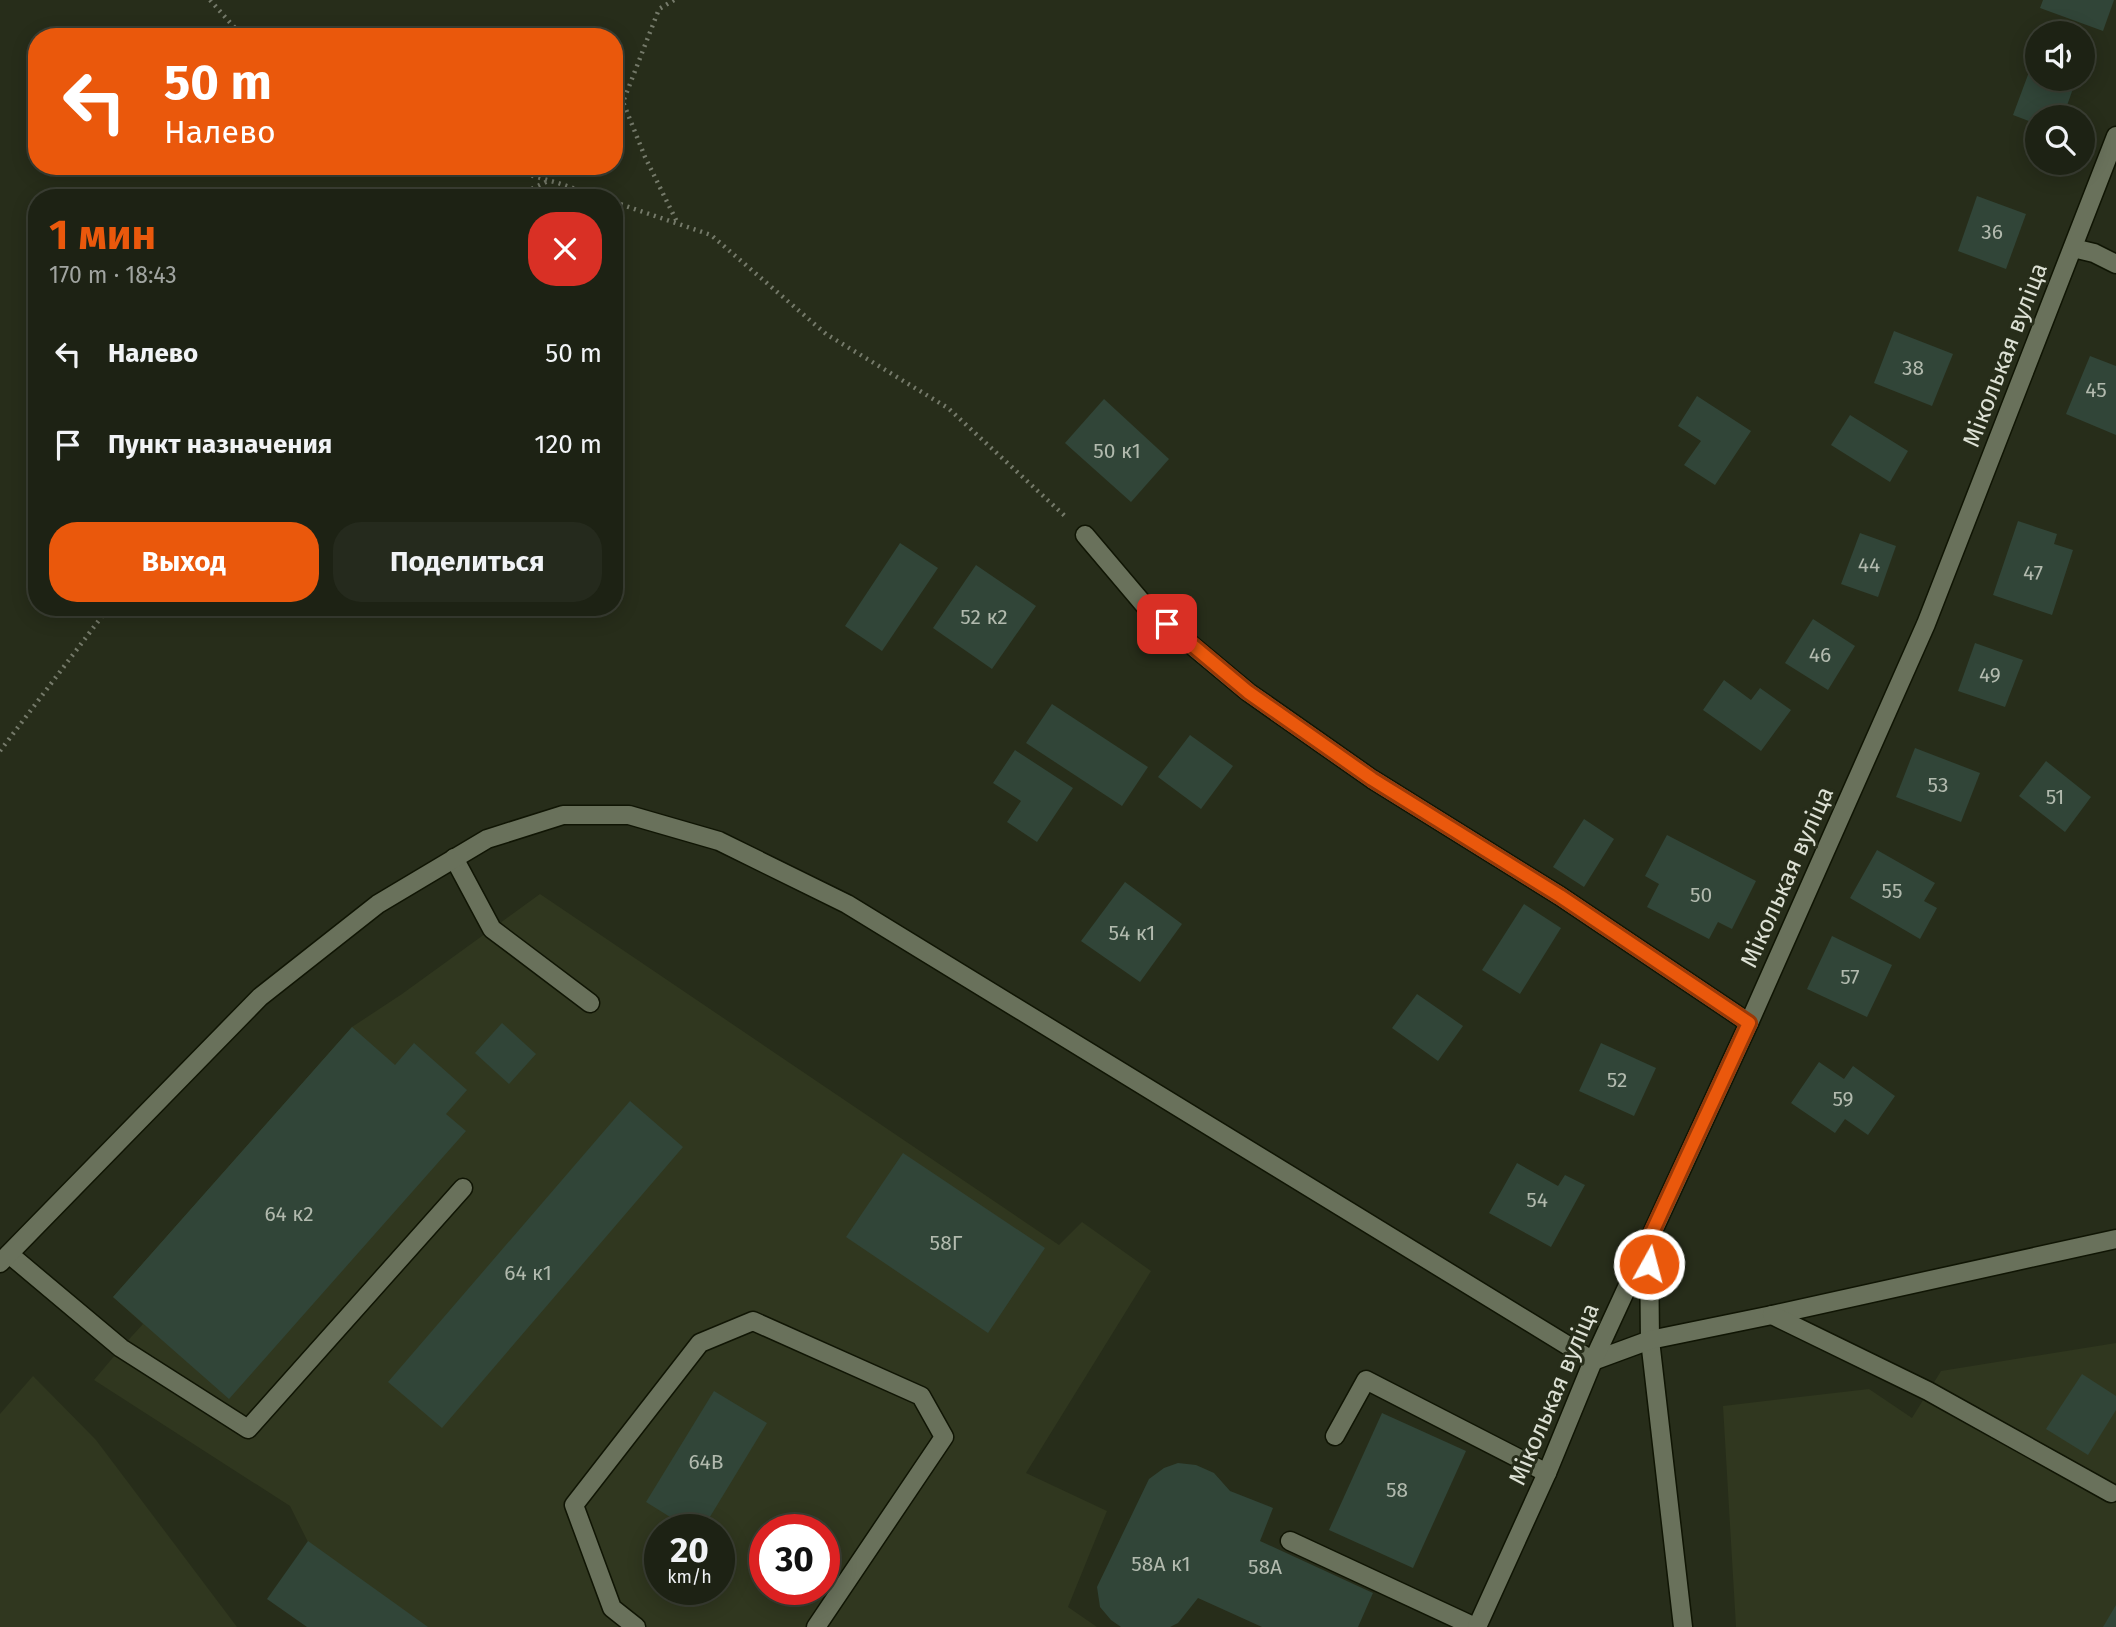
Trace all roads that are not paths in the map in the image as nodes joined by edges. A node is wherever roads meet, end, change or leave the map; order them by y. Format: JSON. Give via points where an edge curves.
{"nodes":[{"id":1,"x":2116,"y":136,"type":"edge"},
{"id":2,"x":2073,"y":248,"type":"junction"},
{"id":3,"x":2116,"y":264,"type":"edge"},
{"id":4,"x":1085,"y":535,"type":"road end"},
{"id":5,"x":454,"y":858,"type":"junction"},
{"id":6,"x":590,"y":1003,"type":"dead end"},
{"id":7,"x":1749,"y":1023,"type":"junction"},
{"id":8,"x":463,"y":1188,"type":"dead end"},
{"id":9,"x":1649,"y":1239,"type":"junction"},
{"id":10,"x":2116,"y":1239,"type":"edge"},
{"id":11,"x":4,"y":1259,"type":"edge"},
{"id":12,"x":1772,"y":1315,"type":"junction"},
{"id":13,"x":1650,"y":1340,"type":"junction"},
{"id":14,"x":1593,"y":1361,"type":"junction"},
{"id":15,"x":1335,"y":1436,"type":"dead end"},
{"id":16,"x":1547,"y":1473,"type":"junction"},
{"id":17,"x":2111,"y":1493,"type":"dead end"},
{"id":18,"x":1290,"y":1541,"type":"dead end"},
{"id":19,"x":636,"y":1627,"type":"edge"},
{"id":20,"x":816,"y":1627,"type":"edge"},
{"id":21,"x":1476,"y":1627,"type":"edge"},
{"id":22,"x":1684,"y":1627,"type":"edge"}],
"edges":[{"from":1,"to":2,"type":"street","name":"Міколькая вуліца"},
{"from":2,"to":3,"type":"street"},
{"from":2,"to":7,"type":"street","name":"Міколькая вуліца","via":[[1926,624]]},
{"from":4,"to":7,"type":"street","via":[[1146,607],[1248,692],[1372,779],[1560,896]]},
{"from":5,"to":6,"type":"street","via":[[492,929]]},
{"from":5,"to":11,"type":"street","via":[[378,904],[260,997]]},
{"from":5,"to":14,"type":"street","via":[[487,839],[563,815],[629,815],[719,841],[847,904]]},
{"from":7,"to":9,"type":"street","name":"Міколькая вуліца"},
{"from":8,"to":11,"type":"street","via":[[248,1429],[121,1348]]},
{"from":9,"to":13,"type":"street"},
{"from":9,"to":14,"type":"street","name":"Міколькая вуліца"},
{"from":10,"to":12,"type":"street"},
{"from":12,"to":13,"type":"street"},
{"from":12,"to":17,"type":"street","via":[[1928,1391]]},
{"from":13,"to":14,"type":"street"},
{"from":13,"to":22,"type":"street"},
{"from":14,"to":16,"type":"street","name":"Міколькая вуліца"},
{"from":15,"to":16,"type":"street","via":[[1366,1380]]},
{"from":16,"to":21,"type":"street","name":"Міколькая вуліца"},
{"from":18,"to":21,"type":"street"},
{"from":19,"to":20,"type":"street","via":[[612,1608],[574,1505],[700,1343],[753,1321],[921,1396],[944,1437]]}]}
